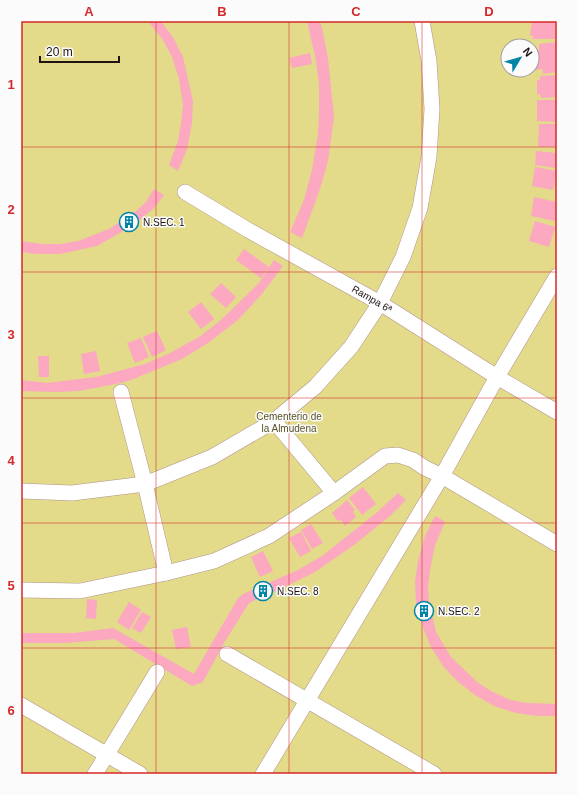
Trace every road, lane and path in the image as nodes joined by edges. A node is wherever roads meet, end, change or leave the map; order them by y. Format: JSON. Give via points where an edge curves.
{"nodes":[{"id":1,"x":422,"y":21,"type":"edge"},
{"id":2,"x":185,"y":192,"type":"dead end"},
{"id":3,"x":557,"y":276,"type":"edge"},
{"id":4,"x":380,"y":303,"type":"junction"},
{"id":5,"x":497,"y":377,"type":"junction"},
{"id":6,"x":121,"y":392,"type":"dead end"},
{"id":7,"x":557,"y":412,"type":"edge"},
{"id":8,"x":274,"y":421,"type":"junction"},
{"id":9,"x":442,"y":476,"type":"junction"},
{"id":10,"x":145,"y":484,"type":"junction"},
{"id":11,"x":21,"y":491,"type":"edge"},
{"id":12,"x":334,"y":493,"type":"junction"},
{"id":13,"x":557,"y":544,"type":"edge"},
{"id":14,"x":166,"y":573,"type":"junction"},
{"id":15,"x":21,"y":590,"type":"edge"},
{"id":16,"x":227,"y":654,"type":"dead end"},
{"id":17,"x":157,"y":672,"type":"dead end"},
{"id":18,"x":307,"y":700,"type":"junction"},
{"id":19,"x":21,"y":705,"type":"edge"},
{"id":20,"x":107,"y":754,"type":"junction"},
{"id":21,"x":95,"y":774,"type":"edge"},
{"id":22,"x":140,"y":774,"type":"edge"},
{"id":23,"x":263,"y":774,"type":"edge"},
{"id":24,"x":433,"y":774,"type":"edge"}],
"edges":[{"from":1,"to":4,"type":"lane","via":[[429,61],[432,109],[430,157],[420,208],[406,250]]},
{"from":2,"to":4,"type":"lane","name":"Rampa 6ª"},
{"from":3,"to":5,"type":"lane"},
{"from":4,"to":5,"type":"lane","name":"Rampa 6ª"},
{"from":4,"to":8,"type":"lane","via":[[351,347],[315,387]]},
{"from":5,"to":7,"type":"lane","name":"Rampa 6ª"},
{"from":5,"to":9,"type":"lane"},
{"from":6,"to":10,"type":"lane"},
{"from":8,"to":10,"type":"lane","via":[[212,457]]},
{"from":8,"to":12,"type":"lane"},
{"from":9,"to":12,"type":"lane","via":[[413,460],[398,455],[385,456]]},
{"from":9,"to":13,"type":"lane"},
{"from":9,"to":18,"type":"lane"},
{"from":10,"to":11,"type":"lane","via":[[72,493]]},
{"from":10,"to":14,"type":"lane"},
{"from":12,"to":14,"type":"lane","via":[[269,536],[214,561]]},
{"from":14,"to":15,"type":"lane","via":[[80,591]]},
{"from":16,"to":18,"type":"lane"},
{"from":17,"to":20,"type":"lane"},
{"from":18,"to":23,"type":"lane"},
{"from":18,"to":24,"type":"lane"},
{"from":19,"to":20,"type":"lane"},
{"from":20,"to":21,"type":"lane"},
{"from":20,"to":22,"type":"lane"}]}
